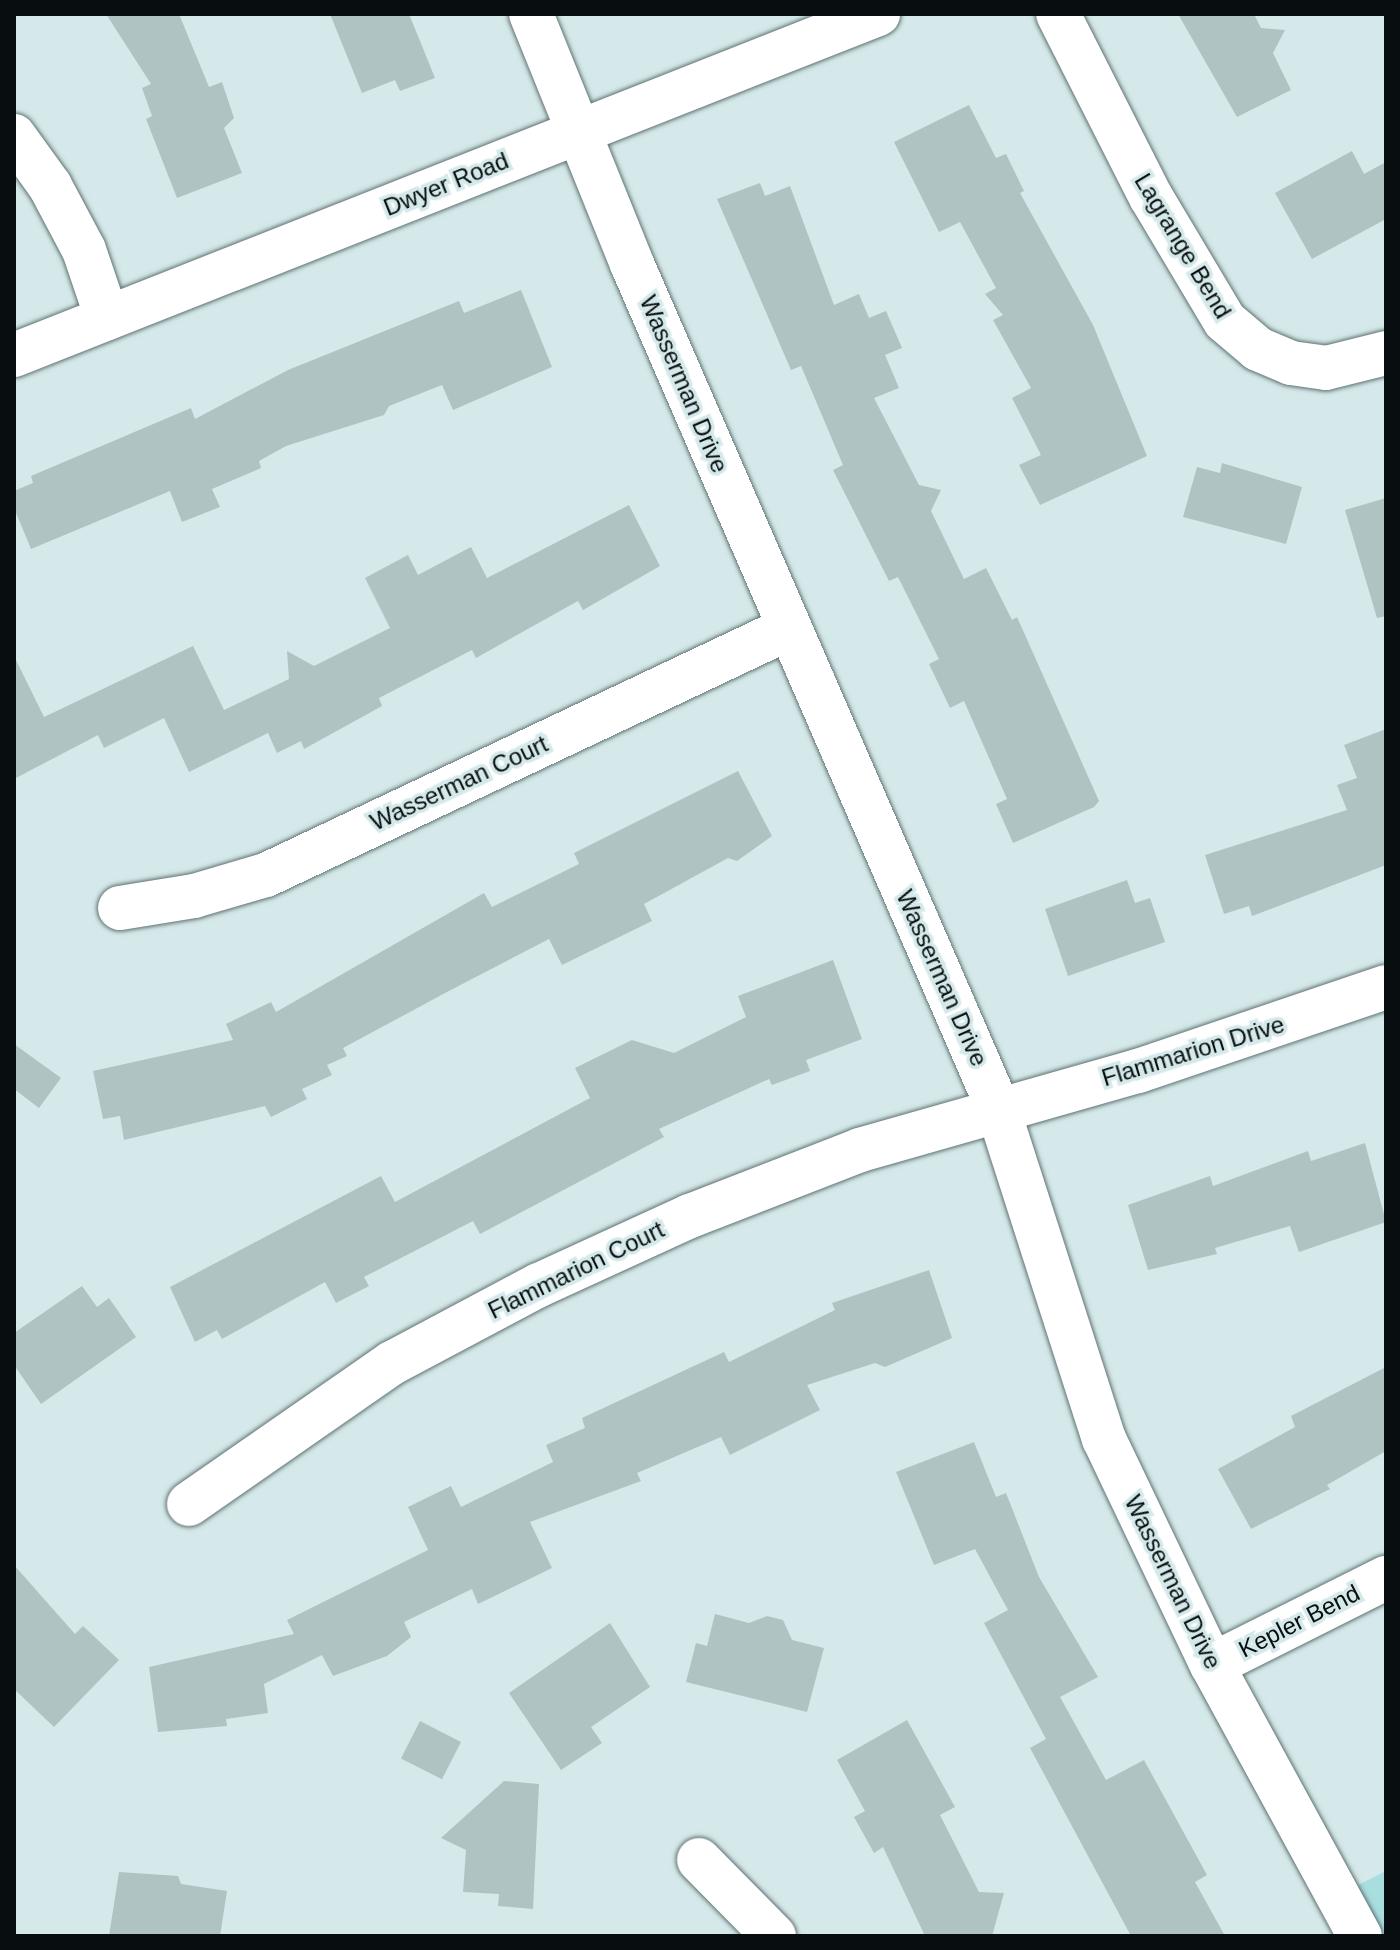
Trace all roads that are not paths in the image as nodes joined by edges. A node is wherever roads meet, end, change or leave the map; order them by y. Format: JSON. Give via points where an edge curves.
{"nodes":[{"id":1,"x":531,"y":14,"type":"edge"},
{"id":2,"x":878,"y":14,"type":"edge"},
{"id":3,"x":1058,"y":14,"type":"edge"},
{"id":4,"x":578,"y":132,"type":"junction"},
{"id":5,"x":14,"y":136,"type":"edge"},
{"id":6,"x":107,"y":318,"type":"junction"},
{"id":7,"x":1386,"y":353,"type":"edge"},
{"id":8,"x":14,"y":355,"type":"edge"},
{"id":9,"x":789,"y":628,"type":"junction"},
{"id":10,"x":120,"y":908,"type":"dead end"},
{"id":11,"x":1386,"y":987,"type":"edge"},
{"id":12,"x":997,"y":1106,"type":"junction"},
{"id":13,"x":189,"y":1504,"type":"dead end"},
{"id":14,"x":1386,"y":1578,"type":"edge"},
{"id":15,"x":1212,"y":1665,"type":"junction"},
{"id":16,"x":699,"y":1860,"type":"dead end"},
{"id":17,"x":774,"y":1936,"type":"edge"},
{"id":18,"x":1360,"y":1936,"type":"edge"}],
"edges":[{"from":1,"to":4,"type":"street","name":"Wasserman Drive"},
{"from":2,"to":4,"type":"street","name":"Dwyer Road"},
{"from":3,"to":7,"type":"street","name":"Lagrange Bend","via":[[1151,197],[1225,321],[1258,349],[1291,363],[1326,368]]},
{"from":4,"to":6,"type":"street","name":"Dwyer Road"},
{"from":4,"to":9,"type":"street","name":"Wasserman Drive"},
{"from":5,"to":6,"type":"street","via":[[50,186],[84,250]]},
{"from":6,"to":8,"type":"street","name":"Dwyer Road"},
{"from":9,"to":10,"type":"street","name":"Wasserman Court","via":[[266,875],[194,896]]},
{"from":9,"to":12,"type":"street","name":"Wasserman Drive"},
{"from":11,"to":12,"type":"street","name":"Flammarion Drive","via":[[1138,1071]]},
{"from":12,"to":13,"type":"street","name":"Flammarion Court","via":[[831,1161],[539,1285],[392,1363]]},
{"from":12,"to":15,"type":"street","name":"Wasserman Drive","via":[[1104,1439]]},
{"from":14,"to":15,"type":"street","name":"Kepler Bend"},
{"from":15,"to":18,"type":"street","name":"Wasserman Drive"},
{"from":16,"to":17,"type":"street"}]}
